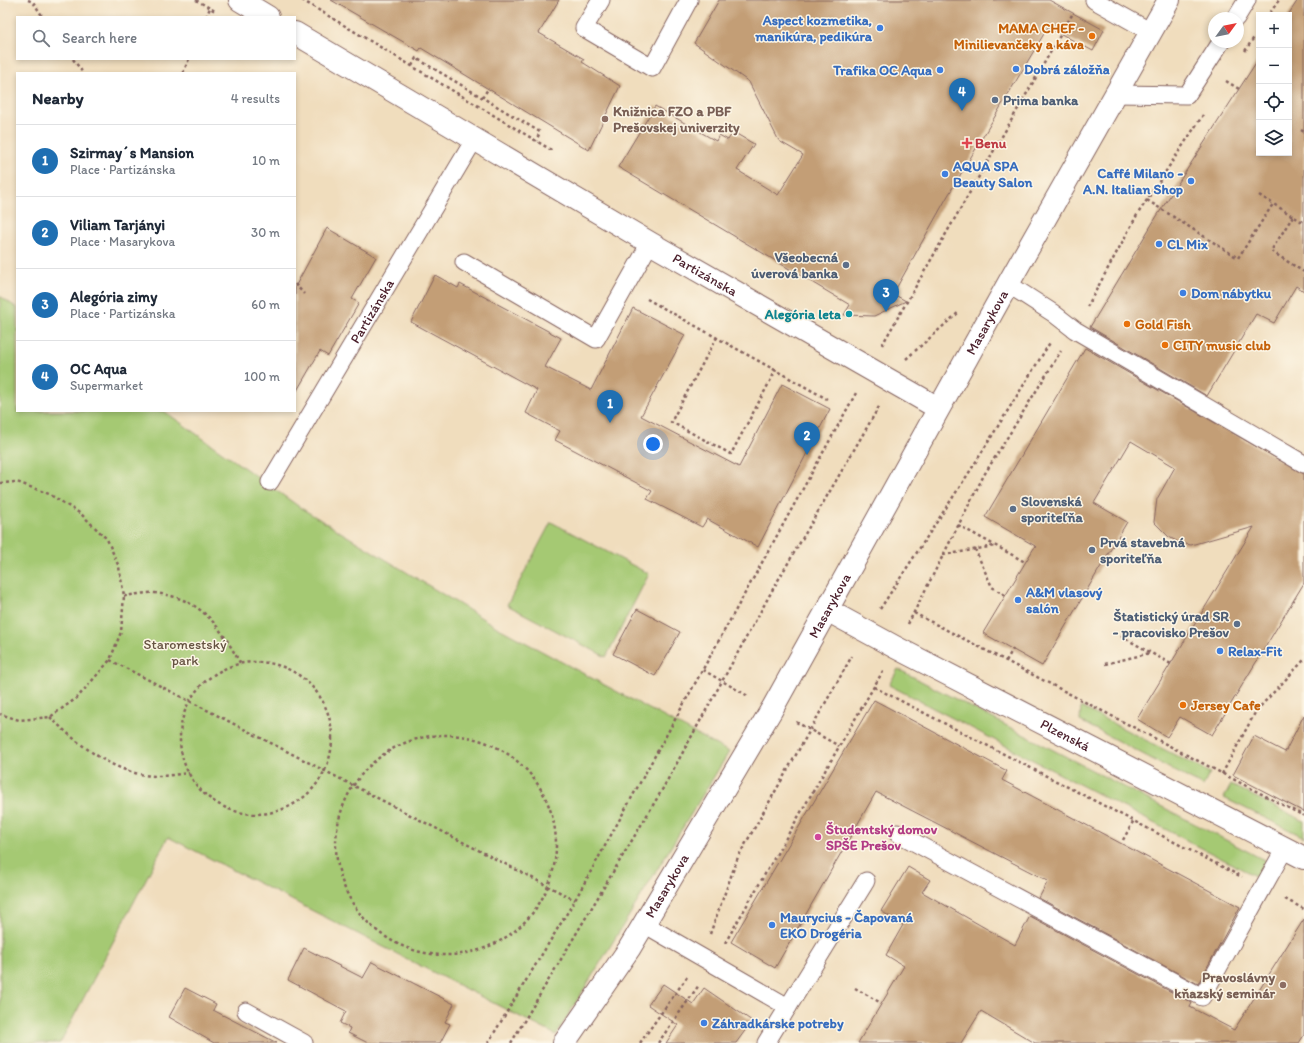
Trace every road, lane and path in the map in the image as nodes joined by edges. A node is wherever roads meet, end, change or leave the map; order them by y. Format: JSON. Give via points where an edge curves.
{"nodes":[{"id":1,"x":28,"y":0,"type":"edge"},
{"id":2,"x":196,"y":0,"type":"edge"},
{"id":3,"x":240,"y":0,"type":"edge"},
{"id":4,"x":601,"y":0,"type":"edge"},
{"id":5,"x":689,"y":0,"type":"edge"},
{"id":6,"x":1094,"y":0,"type":"edge"},
{"id":7,"x":1169,"y":0,"type":"edge"},
{"id":8,"x":1247,"y":0,"type":"edge"},
{"id":9,"x":1279,"y":0,"type":"edge"},
{"id":10,"x":1076,"y":7,"type":"dead end"},
{"id":11,"x":210,"y":8,"type":"junction"},
{"id":12,"x":1240,"y":12,"type":"edge"},
{"id":13,"x":1271,"y":12,"type":"edge"},
{"id":14,"x":220,"y":14,"type":"dead end"},
{"id":15,"x":42,"y":16,"type":"edge"},
{"id":16,"x":206,"y":16,"type":"edge"},
{"id":17,"x":266,"y":16,"type":"edge"},
{"id":18,"x":1151,"y":32,"type":"junction"},
{"id":19,"x":296,"y":34,"type":"edge"},
{"id":20,"x":1256,"y":34,"type":"edge"},
{"id":21,"x":1216,"y":48,"type":"edge"},
{"id":22,"x":1242,"y":55,"type":"dead end"},
{"id":23,"x":74,"y":60,"type":"edge"},
{"id":24,"x":189,"y":60,"type":"edge"},
{"id":25,"x":412,"y":66,"type":"dead end"},
{"id":26,"x":82,"y":72,"type":"edge"},
{"id":27,"x":183,"y":72,"type":"edge"},
{"id":28,"x":1230,"y":74,"type":"dead end"},
{"id":29,"x":1226,"y":80,"type":"junction"},
{"id":30,"x":1221,"y":87,"type":"dead end"},
{"id":31,"x":488,"y":88,"type":"dead end"},
{"id":32,"x":1239,"y":89,"type":"dead end"},
{"id":33,"x":1116,"y":94,"type":"junction"},
{"id":34,"x":482,"y":98,"type":"junction"},
{"id":35,"x":1204,"y":114,"type":"dead end"},
{"id":36,"x":474,"y":140,"type":"junction"},
{"id":37,"x":536,"y":141,"type":"dead end"},
{"id":38,"x":1259,"y":195,"type":"dead end"},
{"id":39,"x":1147,"y":200,"type":"junction"},
{"id":40,"x":1273,"y":204,"type":"junction"},
{"id":41,"x":1293,"y":216,"type":"junction"},
{"id":42,"x":1304,"y":223,"type":"edge"},
{"id":43,"x":650,"y":243,"type":"junction"},
{"id":44,"x":464,"y":262,"type":"dead end"},
{"id":45,"x":1304,"y":272,"type":"edge"},
{"id":46,"x":1008,"y":284,"type":"junction"},
{"id":47,"x":296,"y":285,"type":"edge"},
{"id":48,"x":626,"y":287,"type":"junction"},
{"id":49,"x":304,"y":294,"type":"dead end"},
{"id":50,"x":961,"y":311,"type":"dead end"},
{"id":51,"x":1053,"y":313,"type":"junction"},
{"id":52,"x":1075,"y":330,"type":"junction"},
{"id":53,"x":716,"y":337,"type":"junction"},
{"id":54,"x":776,"y":370,"type":"junction"},
{"id":55,"x":868,"y":370,"type":"junction"},
{"id":56,"x":892,"y":383,"type":"junction"},
{"id":57,"x":827,"y":399,"type":"dead end"},
{"id":58,"x":938,"y":408,"type":"junction"},
{"id":59,"x":1304,"y":464,"type":"edge"},
{"id":60,"x":270,"y":482,"type":"dead end"},
{"id":61,"x":0,"y":483,"type":"edge"},
{"id":62,"x":958,"y":525,"type":"junction"},
{"id":63,"x":995,"y":545,"type":"junction"},
{"id":64,"x":975,"y":549,"type":"junction"},
{"id":65,"x":943,"y":555,"type":"junction"},
{"id":66,"x":1025,"y":562,"type":"dead end"},
{"id":67,"x":1006,"y":595,"type":"dead end"},
{"id":68,"x":124,"y":596,"type":"junction"},
{"id":69,"x":828,"y":610,"type":"junction"},
{"id":70,"x":914,"y":613,"type":"junction"},
{"id":71,"x":866,"y":631,"type":"junction"},
{"id":72,"x":1121,"y":636,"type":"dead end"},
{"id":73,"x":895,"y":647,"type":"junction"},
{"id":74,"x":1013,"y":649,"type":"dead end"},
{"id":75,"x":1150,"y":653,"type":"junction"},
{"id":76,"x":110,"y":660,"type":"junction"},
{"id":77,"x":1304,"y":660,"type":"edge"},
{"id":78,"x":1006,"y":661,"type":"junction"},
{"id":79,"x":240,"y":663,"type":"junction"},
{"id":80,"x":1105,"y":664,"type":"dead end"},
{"id":81,"x":1171,"y":664,"type":"dead end"},
{"id":82,"x":874,"y":687,"type":"junction"},
{"id":83,"x":189,"y":701,"type":"junction"},
{"id":84,"x":0,"y":714,"type":"edge"},
{"id":85,"x":50,"y":717,"type":"junction"},
{"id":86,"x":324,"y":771,"type":"junction"},
{"id":87,"x":189,"y":773,"type":"junction"},
{"id":88,"x":1222,"y":774,"type":"junction"},
{"id":89,"x":352,"y":785,"type":"junction"},
{"id":90,"x":1304,"y":816,"type":"edge"},
{"id":91,"x":1134,"y":820,"type":"junction"},
{"id":92,"x":897,"y":833,"type":"dead end"},
{"id":93,"x":1123,"y":840,"type":"dead end"},
{"id":94,"x":1295,"y":853,"type":"edge"},
{"id":95,"x":866,"y":881,"type":"dead end"},
{"id":96,"x":548,"y":886,"type":"junction"},
{"id":97,"x":1263,"y":888,"type":"junction"},
{"id":98,"x":575,"y":900,"type":"junction"},
{"id":99,"x":1304,"y":909,"type":"edge"},
{"id":100,"x":644,"y":924,"type":"junction"},
{"id":101,"x":707,"y":961,"type":"junction"},
{"id":102,"x":855,"y":988,"type":"dead end"},
{"id":103,"x":881,"y":1003,"type":"dead end"},
{"id":104,"x":788,"y":1007,"type":"junction"},
{"id":105,"x":246,"y":1011,"type":"dead end"},
{"id":106,"x":304,"y":1043,"type":"edge"},
{"id":107,"x":488,"y":1043,"type":"edge"},
{"id":108,"x":511,"y":1043,"type":"edge"},
{"id":109,"x":564,"y":1043,"type":"edge"},
{"id":110,"x":640,"y":1043,"type":"edge"},
{"id":111,"x":658,"y":1043,"type":"edge"},
{"id":112,"x":766,"y":1043,"type":"edge"}],
"edges":[{"from":1,"to":15,"type":"path","via":[[33,2]]},
{"from":2,"to":11,"type":"path"},
{"from":3,"to":17,"type":"street"},
{"from":4,"to":5,"type":"lane","via":[[584,28],[652,68]]},
{"from":6,"to":18,"type":"lane"},
{"from":7,"to":18,"type":"street","name":"Masarykova"},
{"from":8,"to":12,"type":"lane"},
{"from":9,"to":13,"type":"path"},
{"from":10,"to":55,"type":"path"},
{"from":11,"to":14,"type":"path"},
{"from":11,"to":16,"type":"path"},
{"from":18,"to":33,"type":"street","name":"Masarykova"},
{"from":19,"to":36,"type":"street","name":"Partizánska"},
{"from":20,"to":22,"type":"path"},
{"from":21,"to":33,"type":"lane","via":[[1187,95]]},
{"from":23,"to":26,"type":"path"},
{"from":24,"to":27,"type":"path"},
{"from":25,"to":34,"type":"path","via":[[416,58]]},
{"from":28,"to":29,"type":"path"},
{"from":29,"to":30,"type":"path"},
{"from":29,"to":32,"type":"path"},
{"from":31,"to":34,"type":"path"},
{"from":33,"to":46,"type":"street","name":"Masarykova"},
{"from":34,"to":37,"type":"path","via":[[540,132]]},
{"from":35,"to":39,"type":"path"},
{"from":36,"to":43,"type":"street","name":"Partizánska"},
{"from":36,"to":60,"type":"lane","name":"Partizánska"},
{"from":38,"to":40,"type":"path"},
{"from":39,"to":40,"type":"path","via":[[1238,258]]},
{"from":39,"to":52,"type":"path"},
{"from":40,"to":41,"type":"path"},
{"from":41,"to":42,"type":"path"},
{"from":41,"to":45,"type":"path","via":[[1271,251]]},
{"from":43,"to":48,"type":"lane"},
{"from":43,"to":55,"type":"street","name":"Partizánska"},
{"from":44,"to":48,"type":"lane","via":[[596,339]]},
{"from":46,"to":51,"type":"lane","name":"Masarykova"},
{"from":46,"to":58,"type":"street","name":"Masarykova"},
{"from":47,"to":49,"type":"path"},
{"from":48,"to":53,"type":"path"},
{"from":50,"to":56,"type":"path","via":[[907,358]]},
{"from":51,"to":52,"type":"lane","name":"Masarykova"},
{"from":51,"to":71,"type":"path","via":[[1055,334]]},
{"from":52,"to":59,"type":"lane","name":"Masarykova"},
{"from":52,"to":62,"type":"path","via":[[984,475]]},
{"from":53,"to":54,"type":"path"},
{"from":53,"to":54,"type":"path","via":[[671,422],[731,454]]},
{"from":54,"to":57,"type":"path"},
{"from":55,"to":56,"type":"street","name":"Partizánska"},
{"from":55,"to":98,"type":"path"},
{"from":56,"to":58,"type":"street","name":"Partizánska"},
{"from":56,"to":108,"type":"path","via":[[773,589],[662,790]]},
{"from":58,"to":69,"type":"street","name":"Masarykova"},
{"from":61,"to":68,"type":"path","via":[[17,482],[49,494],[81,514],[106,539],[118,567]]},
{"from":62,"to":63,"type":"path"},
{"from":62,"to":65,"type":"path"},
{"from":63,"to":64,"type":"path"},
{"from":63,"to":66,"type":"path"},
{"from":64,"to":65,"type":"path"},
{"from":64,"to":67,"type":"path","via":[[992,587]]},
{"from":65,"to":70,"type":"path"},
{"from":68,"to":76,"type":"path","via":[[121,632]]},
{"from":68,"to":79,"type":"path","via":[[155,592],[184,600],[210,616]]},
{"from":69,"to":71,"type":"street","name":"Plzenská"},
{"from":69,"to":100,"type":"street","name":"Masarykova"},
{"from":70,"to":73,"type":"path"},
{"from":70,"to":78,"type":"path"},
{"from":71,"to":73,"type":"street","name":"Plzenská"},
{"from":71,"to":101,"type":"path","via":[[738,857]]},
{"from":72,"to":75,"type":"path"},
{"from":73,"to":82,"type":"path"},
{"from":73,"to":94,"type":"street","name":"Plzenská"},
{"from":74,"to":78,"type":"path"},
{"from":75,"to":80,"type":"path"},
{"from":75,"to":81,"type":"path"},
{"from":76,"to":83,"type":"path"},
{"from":76,"to":85,"type":"path","via":[[77,698]]},
{"from":77,"to":88,"type":"path","via":[[1256,711]]},
{"from":78,"to":88,"type":"path"},
{"from":79,"to":83,"type":"path","via":[[219,671],[202,684]]},
{"from":79,"to":86,"type":"path","via":[[264,662],[287,669],[308,682],[322,701],[331,723],[331,747]]},
{"from":82,"to":91,"type":"path"},
{"from":82,"to":101,"type":"path"},
{"from":83,"to":86,"type":"path"},
{"from":83,"to":87,"type":"path","via":[[181,725],[181,750]]},
{"from":84,"to":85,"type":"path","via":[[19,720]]},
{"from":85,"to":87,"type":"path","via":[[72,739],[100,758],[131,772],[157,776]]},
{"from":86,"to":87,"type":"path","via":[[311,790],[292,805],[269,813],[246,813],[222,806],[203,792]]},
{"from":86,"to":89,"type":"path"},
{"from":88,"to":90,"type":"path"},
{"from":89,"to":96,"type":"path"},
{"from":89,"to":96,"type":"path","via":[[374,761],[401,743],[432,735],[465,736],[496,746],[522,765],[542,791],[554,822],[556,854]]},
{"from":89,"to":96,"type":"path","via":[[339,816],[335,849],[341,882],[357,911],[376,930],[411,950],[444,955],[477,951],[501,940],[532,915]]},
{"from":91,"to":93,"type":"path"},
{"from":91,"to":97,"type":"path"},
{"from":92,"to":97,"type":"lane","via":[[1202,997]]},
{"from":94,"to":97,"type":"lane"},
{"from":95,"to":104,"type":"lane"},
{"from":96,"to":98,"type":"path"},
{"from":97,"to":99,"type":"path"},
{"from":98,"to":107,"type":"path"},
{"from":100,"to":101,"type":"lane","name":"Masarykova"},
{"from":100,"to":109,"type":"street","name":"Masarykova"},
{"from":101,"to":104,"type":"lane","name":"Masarykova"},
{"from":101,"to":110,"type":"path"},
{"from":101,"to":111,"type":"path"},
{"from":102,"to":103,"type":"path"},
{"from":104,"to":112,"type":"lane"},
{"from":105,"to":106,"type":"lane"}]}
